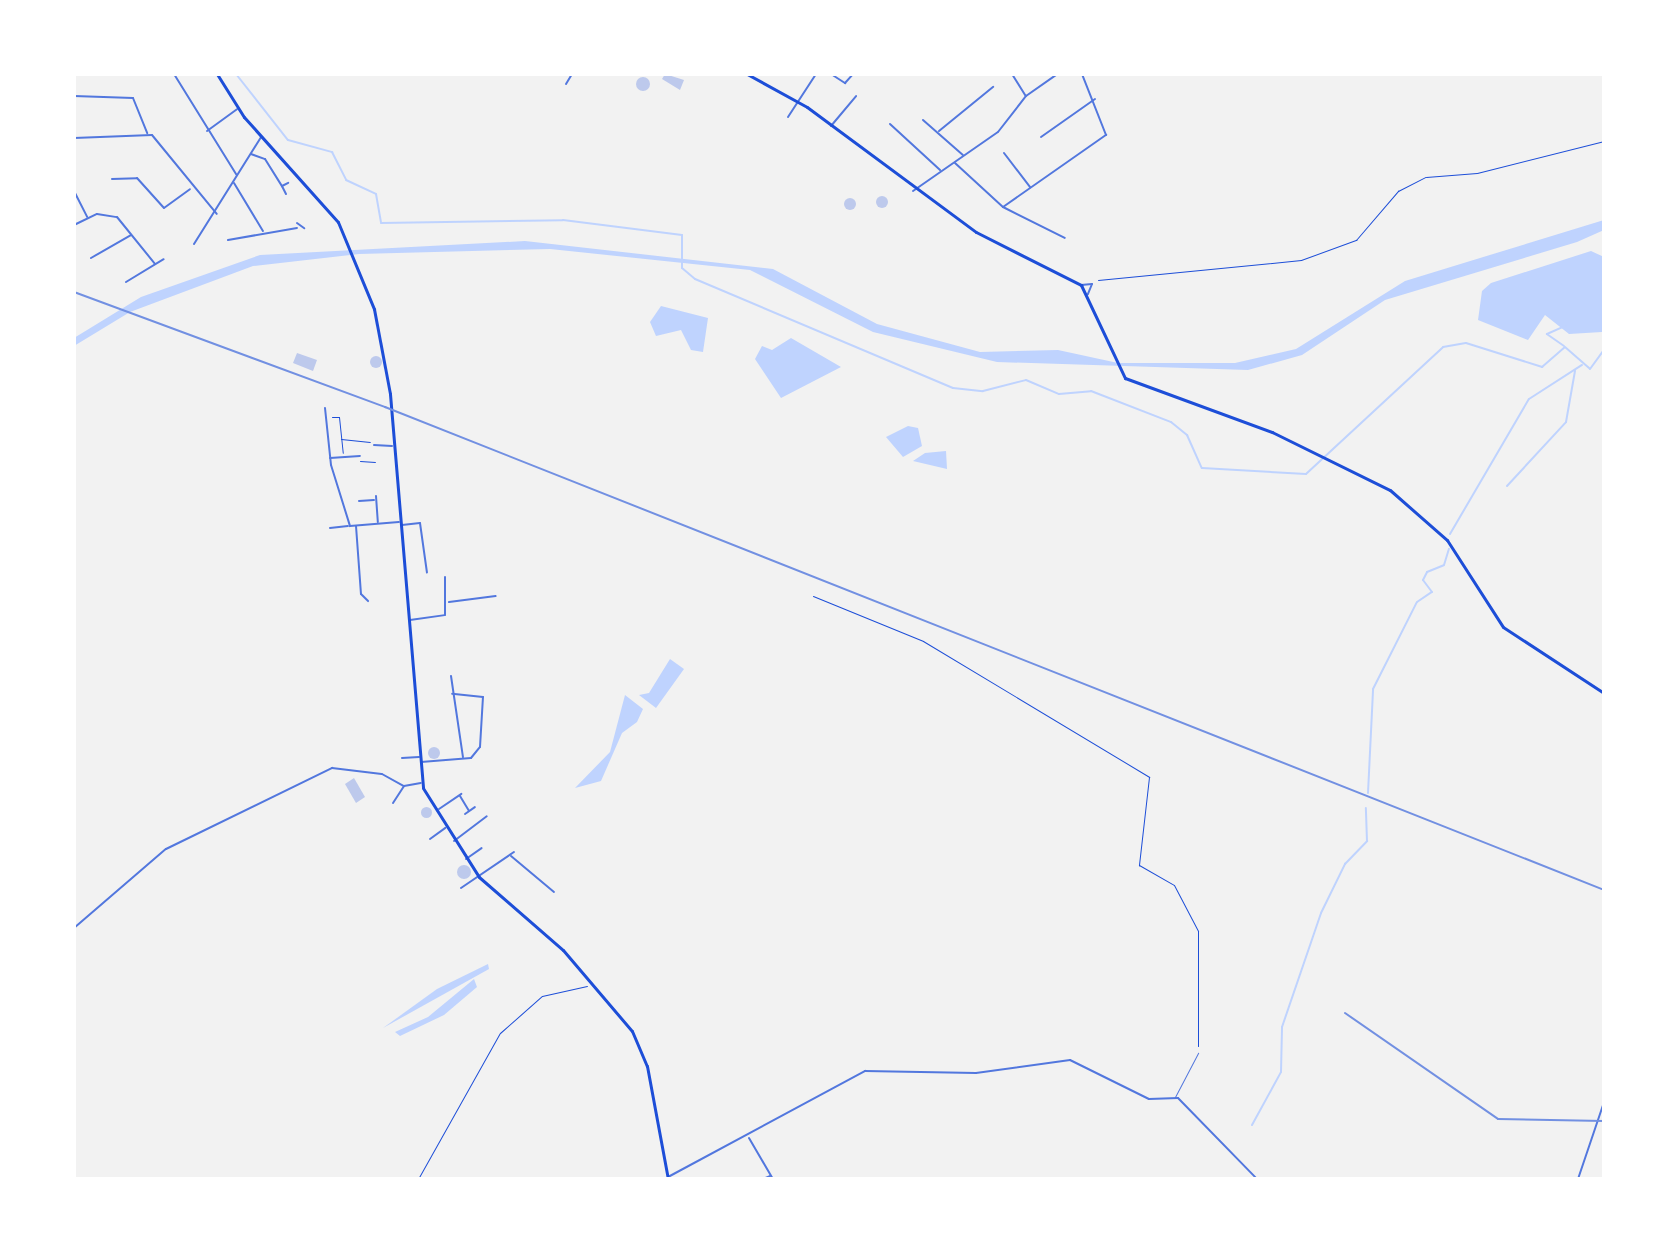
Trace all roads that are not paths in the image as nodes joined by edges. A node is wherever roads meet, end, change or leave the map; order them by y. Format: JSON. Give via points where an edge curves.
{"nodes":[{"id":1,"x":174,"y":74,"type":"edge"},
{"id":2,"x":217,"y":74,"type":"edge"},
{"id":3,"x":572,"y":74,"type":"edge"},
{"id":4,"x":601,"y":74,"type":"edge"},
{"id":5,"x":637,"y":74,"type":"edge"},
{"id":6,"x":747,"y":74,"type":"edge"},
{"id":7,"x":816,"y":74,"type":"edge"},
{"id":8,"x":831,"y":74,"type":"edge"},
{"id":9,"x":853,"y":74,"type":"edge"},
{"id":10,"x":1012,"y":74,"type":"edge"},
{"id":11,"x":1058,"y":74,"type":"edge"},
{"id":12,"x":1082,"y":74,"type":"edge"},
{"id":13,"x":1050,"y":76,"type":"edge"},
{"id":14,"x":566,"y":84,"type":"dead end"},
{"id":15,"x":993,"y":87,"type":"dead end"},
{"id":16,"x":77,"y":89,"type":"dead end"},
{"id":17,"x":75,"y":96,"type":"edge"},
{"id":18,"x":856,"y":96,"type":"dead end"},
{"id":19,"x":1026,"y":96,"type":"junction"},
{"id":20,"x":1095,"y":99,"type":"junction"},
{"id":21,"x":795,"y":100,"type":"junction"},
{"id":22,"x":237,"y":109,"type":"junction"},
{"id":23,"x":788,"y":117,"type":"dead end"},
{"id":24,"x":923,"y":120,"type":"dead end"},
{"id":25,"x":890,"y":124,"type":"dead end"},
{"id":26,"x":831,"y":126,"type":"junction"},
{"id":27,"x":206,"y":131,"type":"junction"},
{"id":28,"x":939,"y":131,"type":"junction"},
{"id":29,"x":147,"y":135,"type":"junction"},
{"id":30,"x":261,"y":137,"type":"junction"},
{"id":31,"x":1041,"y":137,"type":"dead end"},
{"id":32,"x":74,"y":138,"type":"edge"},
{"id":33,"x":1004,"y":153,"type":"dead end"},
{"id":34,"x":249,"y":154,"type":"junction"},
{"id":35,"x":963,"y":155,"type":"junction"},
{"id":36,"x":954,"y":162,"type":"junction"},
{"id":37,"x":940,"y":171,"type":"junction"},
{"id":38,"x":237,"y":175,"type":"junction"},
{"id":39,"x":112,"y":179,"type":"dead end"},
{"id":40,"x":233,"y":182,"type":"junction"},
{"id":41,"x":288,"y":183,"type":"dead end"},
{"id":42,"x":282,"y":186,"type":"junction"},
{"id":43,"x":191,"y":188,"type":"junction"},
{"id":44,"x":1030,"y":188,"type":"junction"},
{"id":45,"x":74,"y":191,"type":"edge"},
{"id":46,"x":913,"y":191,"type":"junction"},
{"id":47,"x":286,"y":194,"type":"dead end"},
{"id":48,"x":1003,"y":207,"type":"junction"},
{"id":49,"x":217,"y":214,"type":"junction"},
{"id":50,"x":87,"y":218,"type":"junction"},
{"id":51,"x":297,"y":223,"type":"dead end"},
{"id":52,"x":74,"y":225,"type":"edge"},
{"id":53,"x":297,"y":228,"type":"junction"},
{"id":54,"x":304,"y":228,"type":"dead end"},
{"id":55,"x":263,"y":231,"type":"junction"},
{"id":56,"x":131,"y":235,"type":"junction"},
{"id":57,"x":1065,"y":238,"type":"dead end"},
{"id":58,"x":228,"y":240,"type":"dead end"},
{"id":59,"x":194,"y":244,"type":"dead end"},
{"id":60,"x":91,"y":258,"type":"dead end"},
{"id":61,"x":164,"y":259,"type":"dead end"},
{"id":62,"x":155,"y":264,"type":"junction"},
{"id":63,"x":126,"y":282,"type":"dead end"},
{"id":64,"x":1081,"y":285,"type":"junction"},
{"id":65,"x":1087,"y":295,"type":"junction"},
{"id":66,"x":325,"y":408,"type":"dead end"},
{"id":67,"x":374,"y":445,"type":"road end"},
{"id":68,"x":394,"y":446,"type":"junction"},
{"id":69,"x":360,"y":456,"type":"dead end"},
{"id":70,"x":330,"y":458,"type":"junction"},
{"id":71,"x":359,"y":501,"type":"dead end"},
{"id":72,"x":378,"y":523,"type":"junction"},
{"id":73,"x":401,"y":524,"type":"junction"},
{"id":74,"x":350,"y":526,"type":"junction"},
{"id":75,"x":356,"y":526,"type":"junction"},
{"id":76,"x":330,"y":528,"type":"dead end"},
{"id":77,"x":427,"y":573,"type":"dead end"},
{"id":78,"x":445,"y":577,"type":"dead end"},
{"id":79,"x":496,"y":596,"type":"dead end"},
{"id":80,"x":368,"y":601,"type":"dead end"},
{"id":81,"x":448,"y":602,"type":"junction"},
{"id":82,"x":409,"y":620,"type":"junction"},
{"id":83,"x":451,"y":676,"type":"dead end"},
{"id":84,"x":1604,"y":693,"type":"edge"},
{"id":85,"x":452,"y":694,"type":"junction"},
{"id":86,"x":402,"y":758,"type":"dead end"},
{"id":87,"x":463,"y":759,"type":"junction"},
{"id":88,"x":419,"y":760,"type":"junction"},
{"id":89,"x":404,"y":786,"type":"junction"},
{"id":90,"x":422,"y":786,"type":"junction"},
{"id":91,"x":393,"y":803,"type":"dead end"},
{"id":92,"x":475,"y":807,"type":"dead end"},
{"id":93,"x":436,"y":810,"type":"junction"},
{"id":94,"x":469,"y":811,"type":"junction"},
{"id":95,"x":465,"y":814,"type":"dead end"},
{"id":96,"x":487,"y":816,"type":"dead end"},
{"id":97,"x":446,"y":828,"type":"junction"},
{"id":98,"x":430,"y":839,"type":"dead end"},
{"id":99,"x":454,"y":841,"type":"junction"},
{"id":100,"x":482,"y":848,"type":"dead end"},
{"id":101,"x":466,"y":859,"type":"junction"},
{"id":102,"x":479,"y":877,"type":"junction"},
{"id":103,"x":461,"y":888,"type":"dead end"},
{"id":104,"x":554,"y":892,"type":"dead end"},
{"id":105,"x":74,"y":928,"type":"edge"},
{"id":106,"x":1198,"y":1053,"type":"road end"},
{"id":107,"x":1175,"y":1097,"type":"junction"},
{"id":108,"x":1604,"y":1102,"type":"edge"},
{"id":109,"x":748,"y":1137,"type":"junction"},
{"id":110,"x":772,"y":1177,"type":"edge"},
{"id":111,"x":668,"y":1178,"type":"edge"},
{"id":112,"x":763,"y":1179,"type":"edge"},
{"id":113,"x":1257,"y":1179,"type":"edge"},
{"id":114,"x":1578,"y":1179,"type":"edge"}],
"edges":[{"from":1,"to":27,"type":"street"},
{"from":2,"to":22,"type":"main road"},
{"from":3,"to":14,"type":"street"},
{"from":4,"to":5,"type":"main road"},
{"from":6,"to":21,"type":"main road"},
{"from":7,"to":21,"type":"street"},
{"from":8,"to":9,"type":"street","via":[[845,83]]},
{"from":10,"to":19,"type":"street"},
{"from":11,"to":13,"type":"street"},
{"from":12,"to":20,"type":"street"},
{"from":13,"to":19,"type":"street"},
{"from":15,"to":28,"type":"street"},
{"from":16,"to":17,"type":"street"},
{"from":17,"to":29,"type":"street","via":[[133,98]]},
{"from":18,"to":26,"type":"street"},
{"from":19,"to":35,"type":"street","via":[[1010,122]]},
{"from":20,"to":31,"type":"street"},
{"from":20,"to":44,"type":"street","via":[[1106,135]]},
{"from":21,"to":23,"type":"street"},
{"from":21,"to":26,"type":"main road"},
{"from":22,"to":27,"type":"street"},
{"from":22,"to":30,"type":"main road"},
{"from":24,"to":28,"type":"street"},
{"from":25,"to":37,"type":"street"},
{"from":26,"to":46,"type":"main road"},
{"from":27,"to":38,"type":"street"},
{"from":28,"to":35,"type":"street"},
{"from":29,"to":32,"type":"street"},
{"from":29,"to":43,"type":"street","via":[[157,137]]},
{"from":30,"to":34,"type":"street"},
{"from":30,"to":68,"type":"main road","via":[[356,257],[391,401]]},
{"from":33,"to":44,"type":"street"},
{"from":34,"to":38,"type":"street"},
{"from":34,"to":42,"type":"street","via":[[265,159]]},
{"from":35,"to":36,"type":"street"},
{"from":36,"to":37,"type":"street"},
{"from":36,"to":48,"type":"street","via":[[967,182]]},
{"from":37,"to":46,"type":"street"},
{"from":38,"to":40,"type":"street"},
{"from":39,"to":43,"type":"street","via":[[137,178],[164,208]]},
{"from":40,"to":49,"type":"street"},
{"from":40,"to":55,"type":"street"},
{"from":41,"to":42,"type":"street"},
{"from":42,"to":47,"type":"street"},
{"from":43,"to":49,"type":"street"},
{"from":44,"to":48,"type":"street"},
{"from":45,"to":50,"type":"street"},
{"from":46,"to":64,"type":"main road","via":[[1003,249]]},
{"from":48,"to":57,"type":"street"},
{"from":49,"to":59,"type":"street"},
{"from":50,"to":52,"type":"street"},
{"from":50,"to":56,"type":"street","via":[[117,217]]},
{"from":51,"to":53,"type":"street"},
{"from":53,"to":54,"type":"street"},
{"from":53,"to":55,"type":"street"},
{"from":55,"to":58,"type":"street"},
{"from":56,"to":60,"type":"street"},
{"from":56,"to":62,"type":"street"},
{"from":61,"to":62,"type":"street"},
{"from":62,"to":63,"type":"street"},
{"from":64,"to":65,"type":"main road"},
{"from":64,"to":65,"type":"street","via":[[1092,284]]},
{"from":65,"to":84,"type":"main road","via":[[1116,365],[1131,382],[1319,454],[1383,486],[1441,533],[1511,634]]},
{"from":66,"to":70,"type":"street"},
{"from":67,"to":68,"type":"street"},
{"from":68,"to":73,"type":"main road"},
{"from":69,"to":70,"type":"street"},
{"from":70,"to":74,"type":"street"},
{"from":71,"to":72,"type":"street","via":[[376,498]]},
{"from":72,"to":73,"type":"street"},
{"from":72,"to":75,"type":"street"},
{"from":73,"to":77,"type":"street","via":[[420,523]]},
{"from":73,"to":82,"type":"main road"},
{"from":74,"to":75,"type":"street"},
{"from":74,"to":76,"type":"street"},
{"from":75,"to":80,"type":"street"},
{"from":78,"to":81,"type":"street"},
{"from":79,"to":81,"type":"street"},
{"from":81,"to":82,"type":"street","via":[[443,617]]},
{"from":82,"to":88,"type":"main road"},
{"from":83,"to":85,"type":"street"},
{"from":85,"to":87,"type":"street"},
{"from":85,"to":87,"type":"street","via":[[479,695],[484,703],[480,747]]},
{"from":86,"to":88,"type":"street"},
{"from":87,"to":88,"type":"street"},
{"from":88,"to":90,"type":"main road"},
{"from":89,"to":90,"type":"street"},
{"from":89,"to":91,"type":"street"},
{"from":89,"to":105,"type":"street","via":[[382,774],[332,768],[166,849]]},
{"from":90,"to":93,"type":"main road"},
{"from":92,"to":94,"type":"street"},
{"from":93,"to":94,"type":"street","via":[[460,795]]},
{"from":93,"to":97,"type":"main road"},
{"from":94,"to":95,"type":"street"},
{"from":96,"to":99,"type":"street"},
{"from":97,"to":98,"type":"street"},
{"from":97,"to":99,"type":"main road"},
{"from":99,"to":101,"type":"main road"},
{"from":100,"to":101,"type":"street"},
{"from":101,"to":102,"type":"main road"},
{"from":102,"to":103,"type":"street"},
{"from":102,"to":104,"type":"street","via":[[512,854]]},
{"from":102,"to":111,"type":"main road","via":[[563,950],[632,1031],[647,1066]]},
{"from":106,"to":107,"type":"lane"},
{"from":107,"to":109,"type":"street","via":[[1149,1099],[1070,1060],[976,1073],[869,1070]]},
{"from":107,"to":113,"type":"street"},
{"from":108,"to":114,"type":"street"},
{"from":109,"to":110,"type":"street"},
{"from":109,"to":111,"type":"street"},
{"from":110,"to":112,"type":"street"}]}
